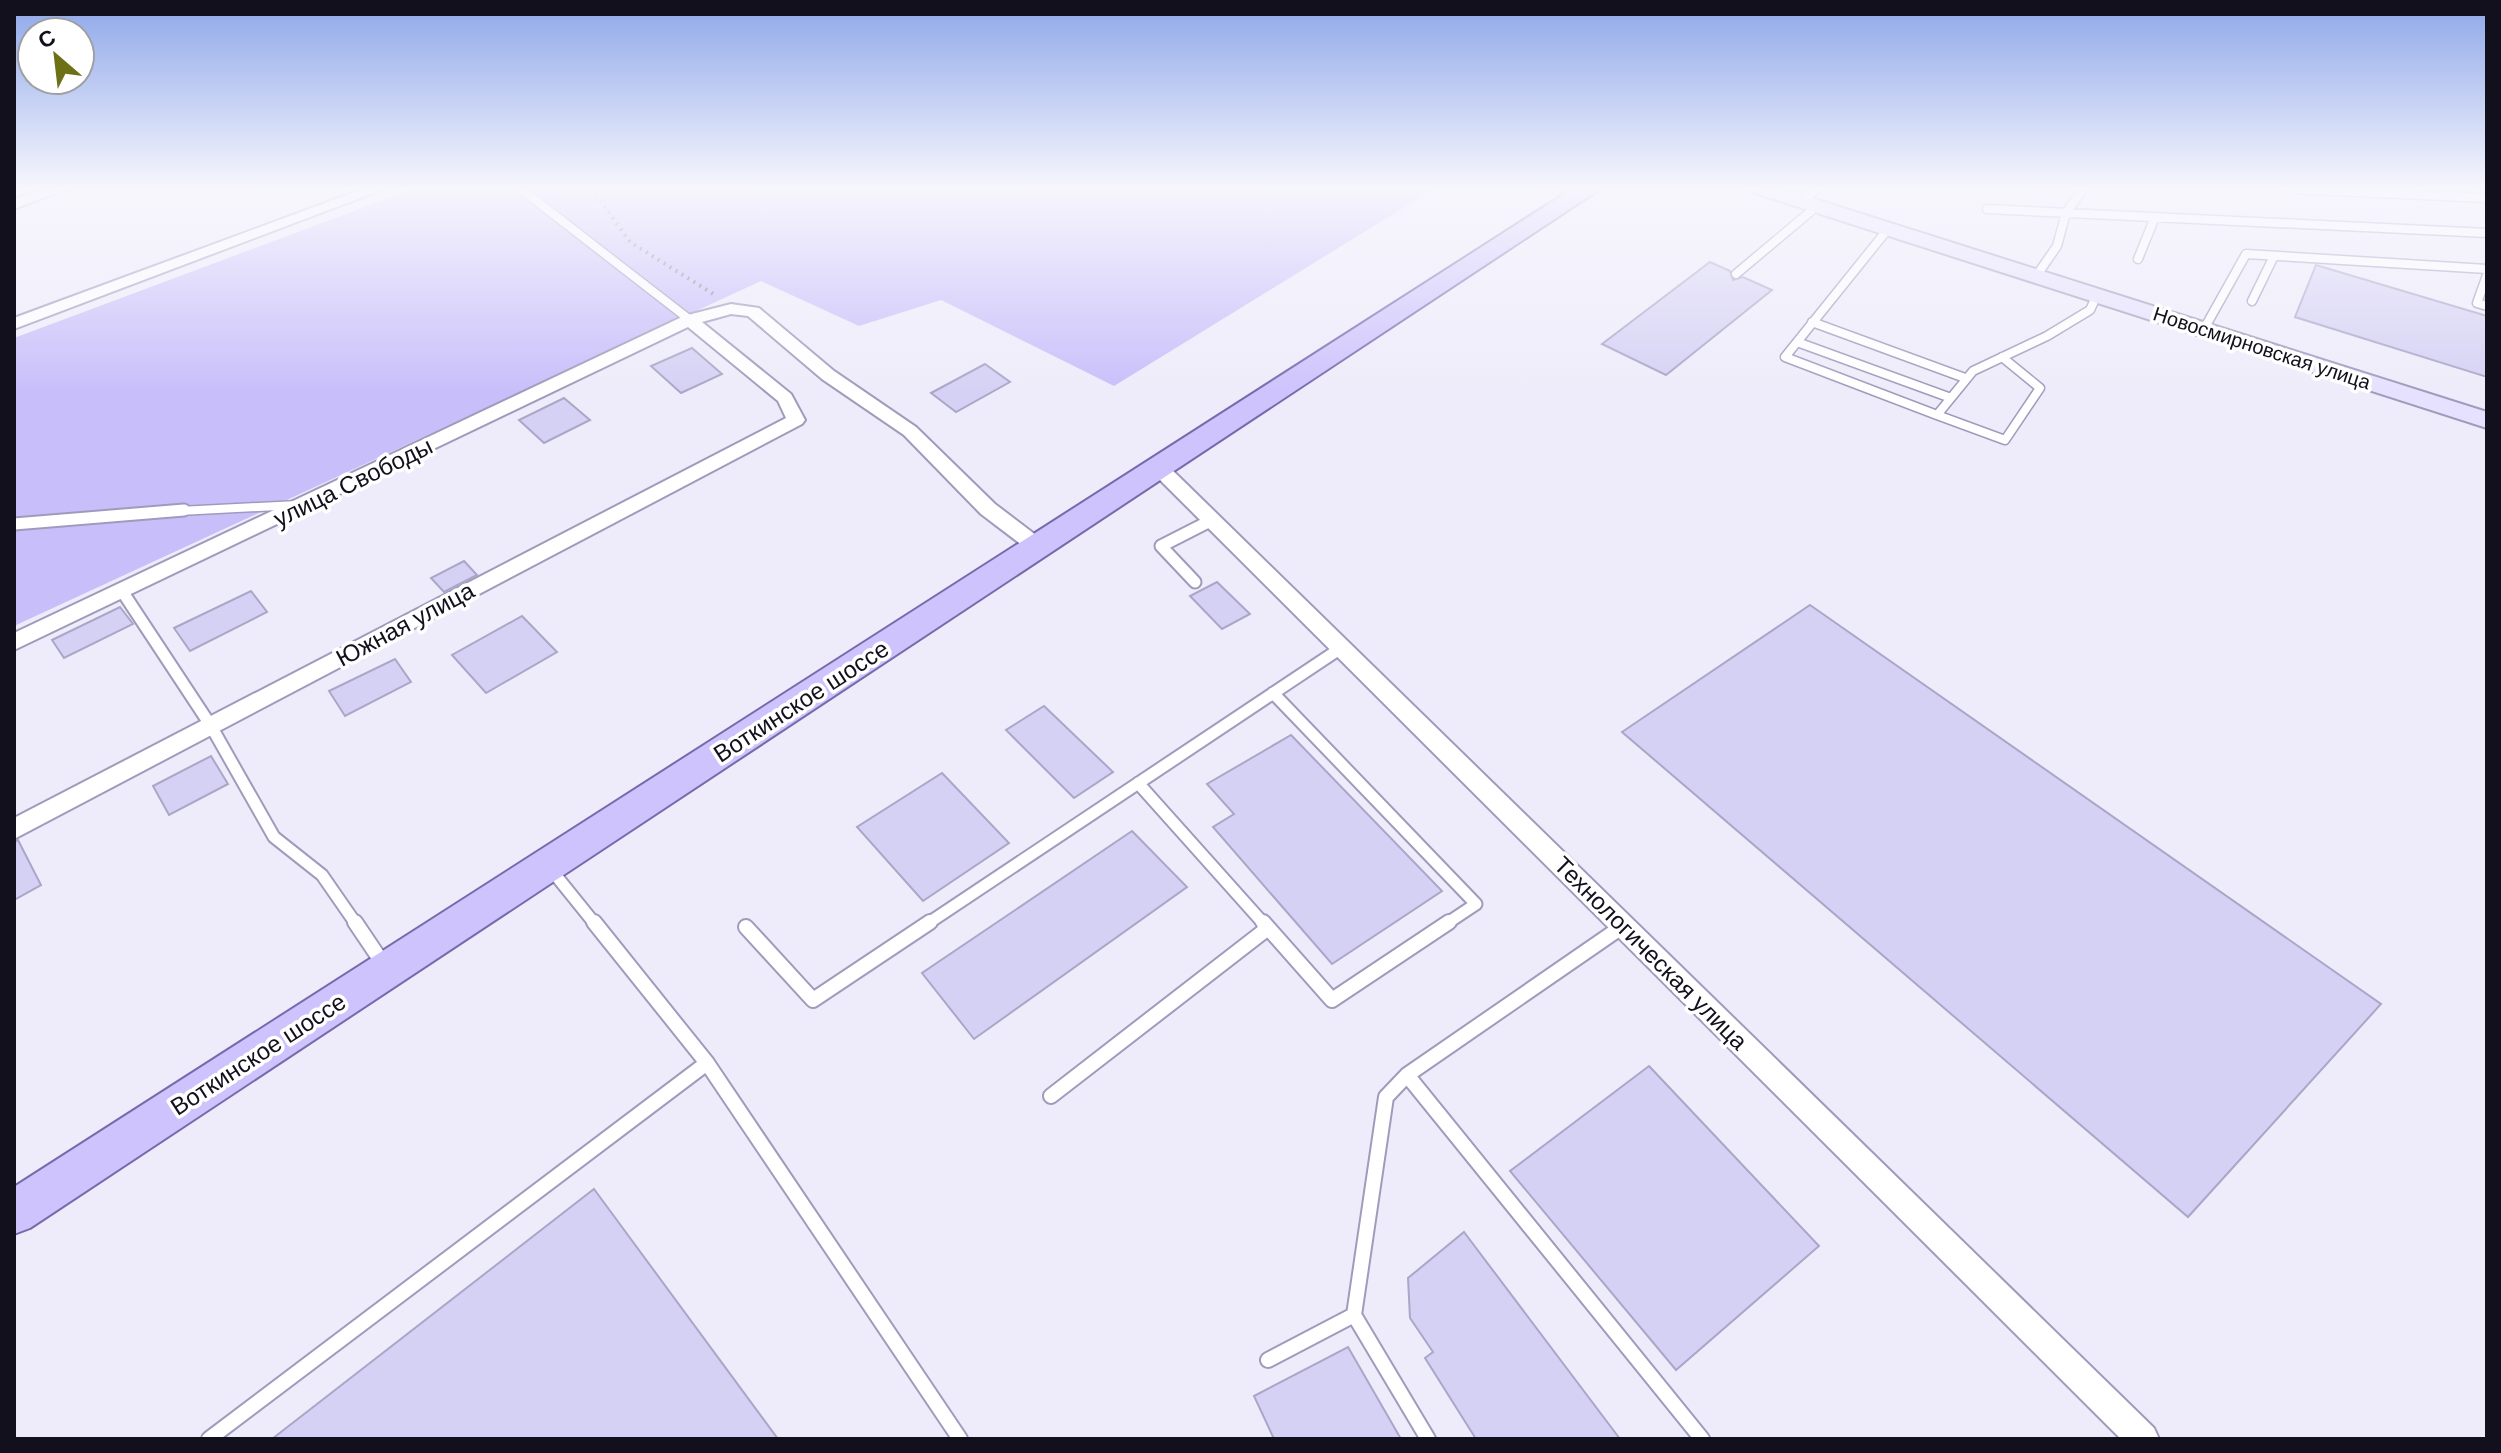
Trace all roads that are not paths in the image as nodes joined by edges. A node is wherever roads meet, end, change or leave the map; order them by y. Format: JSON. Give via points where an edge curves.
{"nodes":[{"id":1,"x":2274,"y":256,"type":"edge"},
{"id":2,"x":195,"y":257,"type":"edge"},
{"id":3,"x":608,"y":257,"type":"edge"},
{"id":4,"x":1484,"y":257,"type":"edge"},
{"id":5,"x":1753,"y":257,"type":"edge"},
{"id":6,"x":1865,"y":257,"type":"edge"},
{"id":7,"x":1978,"y":257,"type":"edge"},
{"id":8,"x":2050,"y":257,"type":"edge"},
{"id":9,"x":2244,"y":257,"type":"edge"},
{"id":10,"x":2287,"y":257,"type":"edge"},
{"id":11,"x":2487,"y":269,"type":"edge"},
{"id":12,"x":1736,"y":274,"type":"dead end"},
{"id":13,"x":2037,"y":275,"type":"junction"},
{"id":14,"x":2487,"y":275,"type":"edge"},
{"id":15,"x":2097,"y":295,"type":"junction"},
{"id":16,"x":2252,"y":301,"type":"dead end"},
{"id":17,"x":2487,"y":306,"type":"edge"},
{"id":18,"x":690,"y":320,"type":"junction"},
{"id":19,"x":1812,"y":322,"type":"junction"},
{"id":20,"x":14,"y":324,"type":"edge"},
{"id":21,"x":2204,"y":329,"type":"junction"},
{"id":22,"x":1797,"y":342,"type":"junction"},
{"id":23,"x":2002,"y":357,"type":"junction"},
{"id":24,"x":1965,"y":378,"type":"junction"},
{"id":25,"x":1951,"y":398,"type":"junction"},
{"id":26,"x":1937,"y":415,"type":"junction"},
{"id":27,"x":2487,"y":420,"type":"edge"},
{"id":28,"x":1159,"y":468,"type":"junction"},
{"id":29,"x":305,"y":505,"type":"junction"},
{"id":30,"x":1212,"y":520,"type":"junction"},
{"id":31,"x":14,"y":524,"type":"edge"},
{"id":32,"x":1038,"y":547,"type":"junction"},
{"id":33,"x":1195,"y":582,"type":"dead end"},
{"id":34,"x":122,"y":591,"type":"junction"},
{"id":35,"x":14,"y":642,"type":"edge"},
{"id":36,"x":1341,"y":648,"type":"junction"},
{"id":37,"x":1273,"y":693,"type":"junction"},
{"id":38,"x":211,"y":726,"type":"junction"},
{"id":39,"x":1138,"y":783,"type":"junction"},
{"id":40,"x":14,"y":829,"type":"edge"},
{"id":41,"x":548,"y":865,"type":"junction"},
{"id":42,"x":1623,"y":926,"type":"junction"},
{"id":43,"x":746,"y":927,"type":"dead end"},
{"id":44,"x":1268,"y":928,"type":"junction"},
{"id":45,"x":387,"y":970,"type":"junction"},
{"id":46,"x":707,"y":1063,"type":"junction"},
{"id":47,"x":1407,"y":1075,"type":"junction"},
{"id":48,"x":1051,"y":1096,"type":"dead end"},
{"id":49,"x":14,"y":1212,"type":"edge"},
{"id":50,"x":1354,"y":1315,"type":"junction"},
{"id":51,"x":1268,"y":1360,"type":"dead end"},
{"id":52,"x":209,"y":1439,"type":"edge"},
{"id":53,"x":960,"y":1439,"type":"edge"},
{"id":54,"x":1428,"y":1439,"type":"edge"},
{"id":55,"x":1702,"y":1439,"type":"edge"},
{"id":56,"x":2143,"y":1439,"type":"edge"}],
"edges":[{"from":1,"to":16,"type":"lane"},
{"from":2,"to":20,"type":"street"},
{"from":3,"to":18,"type":"lane"},
{"from":4,"to":28,"type":"main road","name":"Воткинское шоссе"},
{"from":5,"to":12,"type":"lane"},
{"from":6,"to":19,"type":"lane"},
{"from":7,"to":13,"type":"street","name":"Новосмирновская улица"},
{"from":8,"to":13,"type":"lane"},
{"from":9,"to":21,"type":"lane"},
{"from":10,"to":11,"type":"lane"},
{"from":13,"to":15,"type":"street","name":"Новосмирновская улица"},
{"from":14,"to":17,"type":"lane","via":[[2477,303]]},
{"from":15,"to":21,"type":"street","name":"Новосмирновская улица"},
{"from":15,"to":23,"type":"lane","via":[[2090,310]]},
{"from":18,"to":29,"type":"street","name":"улица Свободы"},
{"from":18,"to":32,"type":"street","name":"улица Свободы","via":[[731,309],[753,312],[828,375],[910,431],[988,509]]},
{"from":18,"to":38,"type":"street","name":"Южная улица","via":[[785,398],[796,420]]},
{"from":19,"to":22,"type":"lane"},
{"from":19,"to":24,"type":"lane"},
{"from":21,"to":27,"type":"street","name":"Новосмирновская улица"},
{"from":22,"to":25,"type":"lane"},
{"from":22,"to":26,"type":"lane","via":[[1785,357]]},
{"from":23,"to":24,"type":"lane"},
{"from":23,"to":26,"type":"lane","via":[[2040,388],[2005,440]]},
{"from":24,"to":25,"type":"lane"},
{"from":25,"to":26,"type":"lane"},
{"from":28,"to":30,"type":"street","name":"Технологическая улица"},
{"from":28,"to":32,"type":"main road","name":"Воткинское шоссе"},
{"from":29,"to":31,"type":"lane"},
{"from":29,"to":34,"type":"street","name":"улица Свободы"},
{"from":30,"to":33,"type":"lane","via":[[1161,546]]},
{"from":30,"to":36,"type":"street","name":"Технологическая улица"},
{"from":32,"to":41,"type":"main road","name":"Воткинское шоссе"},
{"from":34,"to":35,"type":"street","name":"улица Свободы"},
{"from":34,"to":38,"type":"lane"},
{"from":36,"to":37,"type":"lane"},
{"from":36,"to":42,"type":"street","name":"Технологическая улица"},
{"from":37,"to":39,"type":"lane"},
{"from":37,"to":44,"type":"lane","via":[[1476,904],[1332,1000]]},
{"from":38,"to":40,"type":"street","name":"Южная улица"},
{"from":38,"to":45,"type":"lane","via":[[274,837],[322,875]]},
{"from":39,"to":43,"type":"lane","via":[[813,1000]]},
{"from":39,"to":44,"type":"lane"},
{"from":41,"to":45,"type":"main road","name":"Воткинское шоссе"},
{"from":41,"to":46,"type":"lane"},
{"from":42,"to":47,"type":"lane"},
{"from":42,"to":56,"type":"street","name":"Технологическая улица"},
{"from":44,"to":48,"type":"lane"},
{"from":45,"to":49,"type":"main road","name":"Воткинское шоссе"},
{"from":46,"to":52,"type":"lane"},
{"from":46,"to":53,"type":"lane"},
{"from":47,"to":50,"type":"lane","via":[[1386,1097]]},
{"from":47,"to":55,"type":"lane"},
{"from":50,"to":51,"type":"lane"},
{"from":50,"to":54,"type":"lane"}]}
